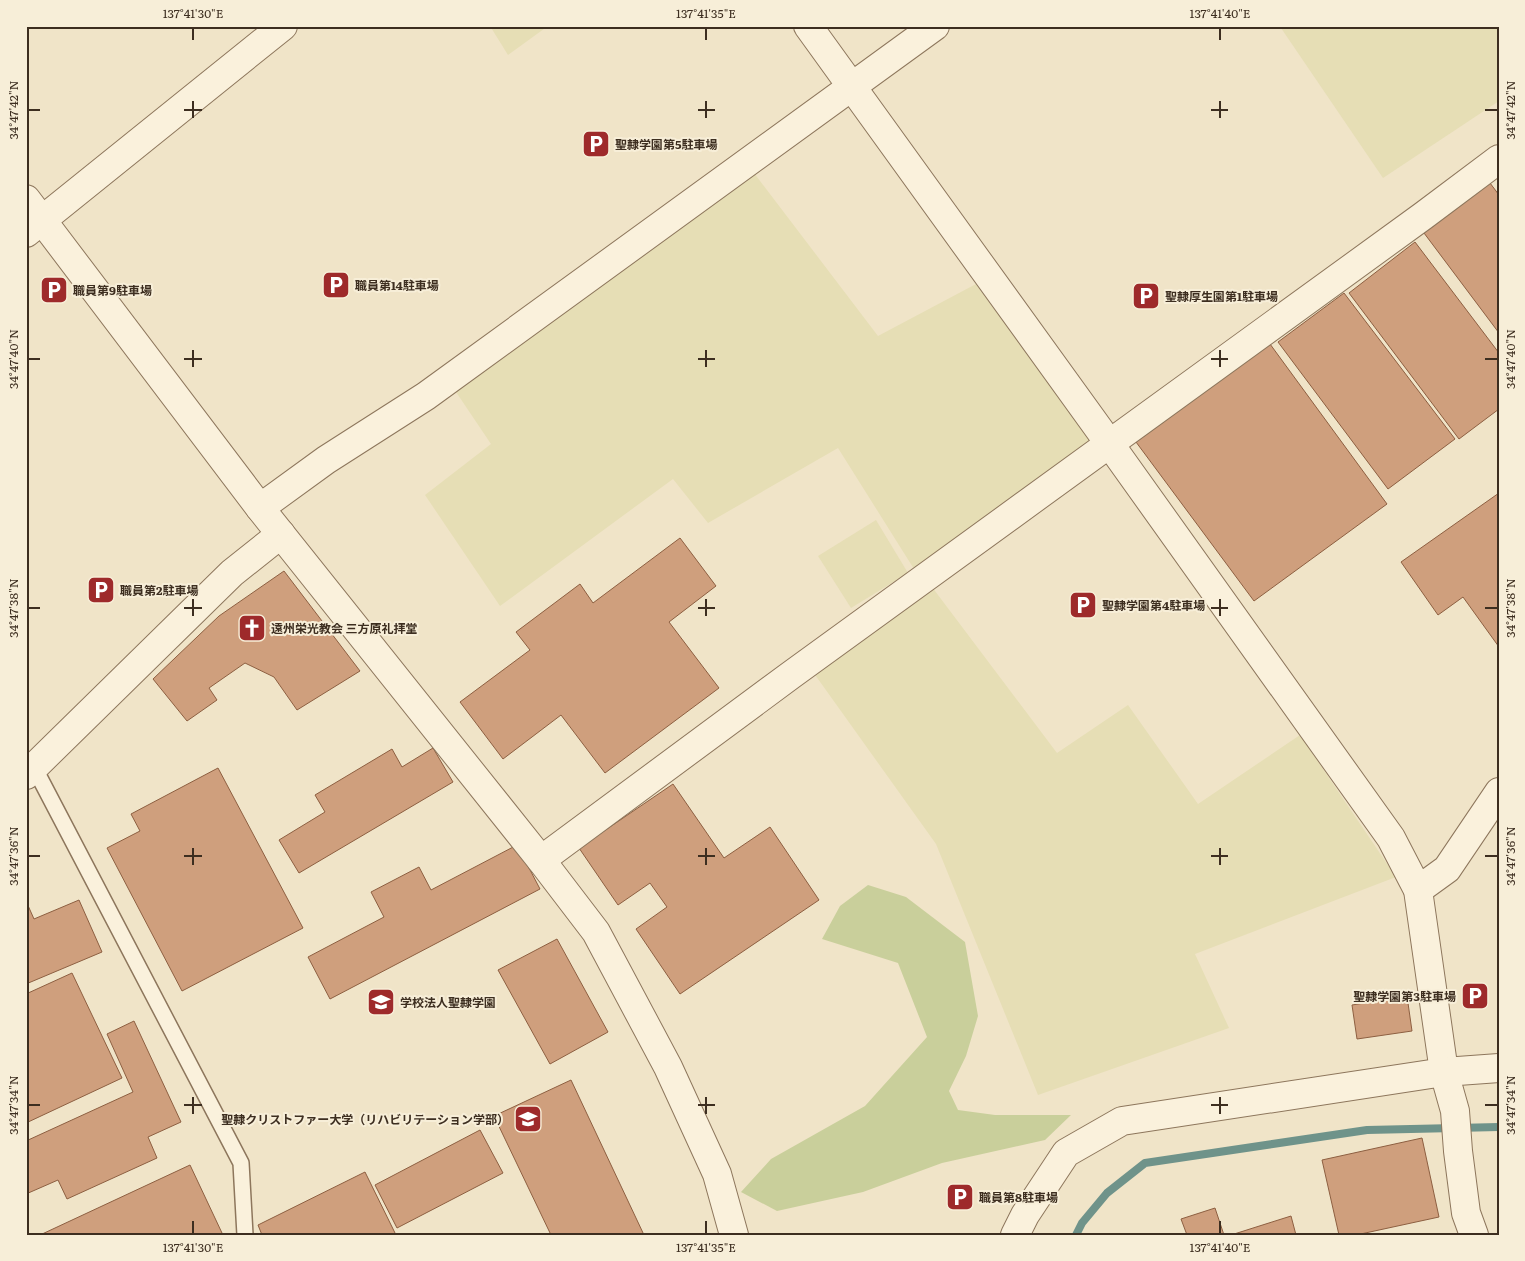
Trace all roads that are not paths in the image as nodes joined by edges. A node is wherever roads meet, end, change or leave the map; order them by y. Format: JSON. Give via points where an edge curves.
{"nodes":[{"id":1,"x":283,"y":26,"type":"edge"},
{"id":2,"x":808,"y":26,"type":"edge"},
{"id":3,"x":935,"y":26,"type":"edge"},
{"id":4,"x":852,"y":88,"type":"junction"},
{"id":5,"x":1499,"y":158,"type":"edge"},
{"id":6,"x":26,"y":199,"type":"edge"},
{"id":7,"x":34,"y":227,"type":"edge"},
{"id":8,"x":1109,"y":443,"type":"junction"},
{"id":9,"x":260,"y":508,"type":"junction"},
{"id":10,"x":281,"y":534,"type":"junction"},
{"id":11,"x":30,"y":771,"type":"edge"},
{"id":12,"x":1499,"y":792,"type":"edge"},
{"id":13,"x":541,"y":860,"type":"junction"},
{"id":14,"x":1418,"y":890,"type":"junction"},
{"id":15,"x":1499,"y":1068,"type":"edge"},
{"id":16,"x":1444,"y":1072,"type":"junction"},
{"id":17,"x":1017,"y":1234,"type":"edge"},
{"id":18,"x":245,"y":1235,"type":"edge"},
{"id":19,"x":734,"y":1235,"type":"edge"},
{"id":20,"x":1474,"y":1235,"type":"edge"}],
"edges":[{"from":1,"to":7,"type":"street"},
{"from":2,"to":4,"type":"street"},
{"from":3,"to":4,"type":"street"},
{"from":4,"to":8,"type":"street"},
{"from":4,"to":9,"type":"street","via":[[434,390],[326,460]]},
{"from":5,"to":8,"type":"street"},
{"from":6,"to":7,"type":"street"},
{"from":7,"to":9,"type":"street"},
{"from":8,"to":13,"type":"street"},
{"from":8,"to":14,"type":"street","via":[[1391,838]]},
{"from":9,"to":10,"type":"street"},
{"from":10,"to":11,"type":"street","via":[[232,573]]},
{"from":10,"to":13,"type":"street"},
{"from":11,"to":18,"type":"lane","via":[[240,1164]]},
{"from":12,"to":14,"type":"street","via":[[1447,869]]},
{"from":13,"to":19,"type":"street","via":[[596,932],[668,1067],[716,1174]]},
{"from":14,"to":16,"type":"street"},
{"from":15,"to":16,"type":"street"},
{"from":16,"to":17,"type":"street","via":[[1122,1121],[1066,1153],[1025,1214]]},
{"from":16,"to":20,"type":"street","via":[[1455,1112],[1466,1213]]}]}
